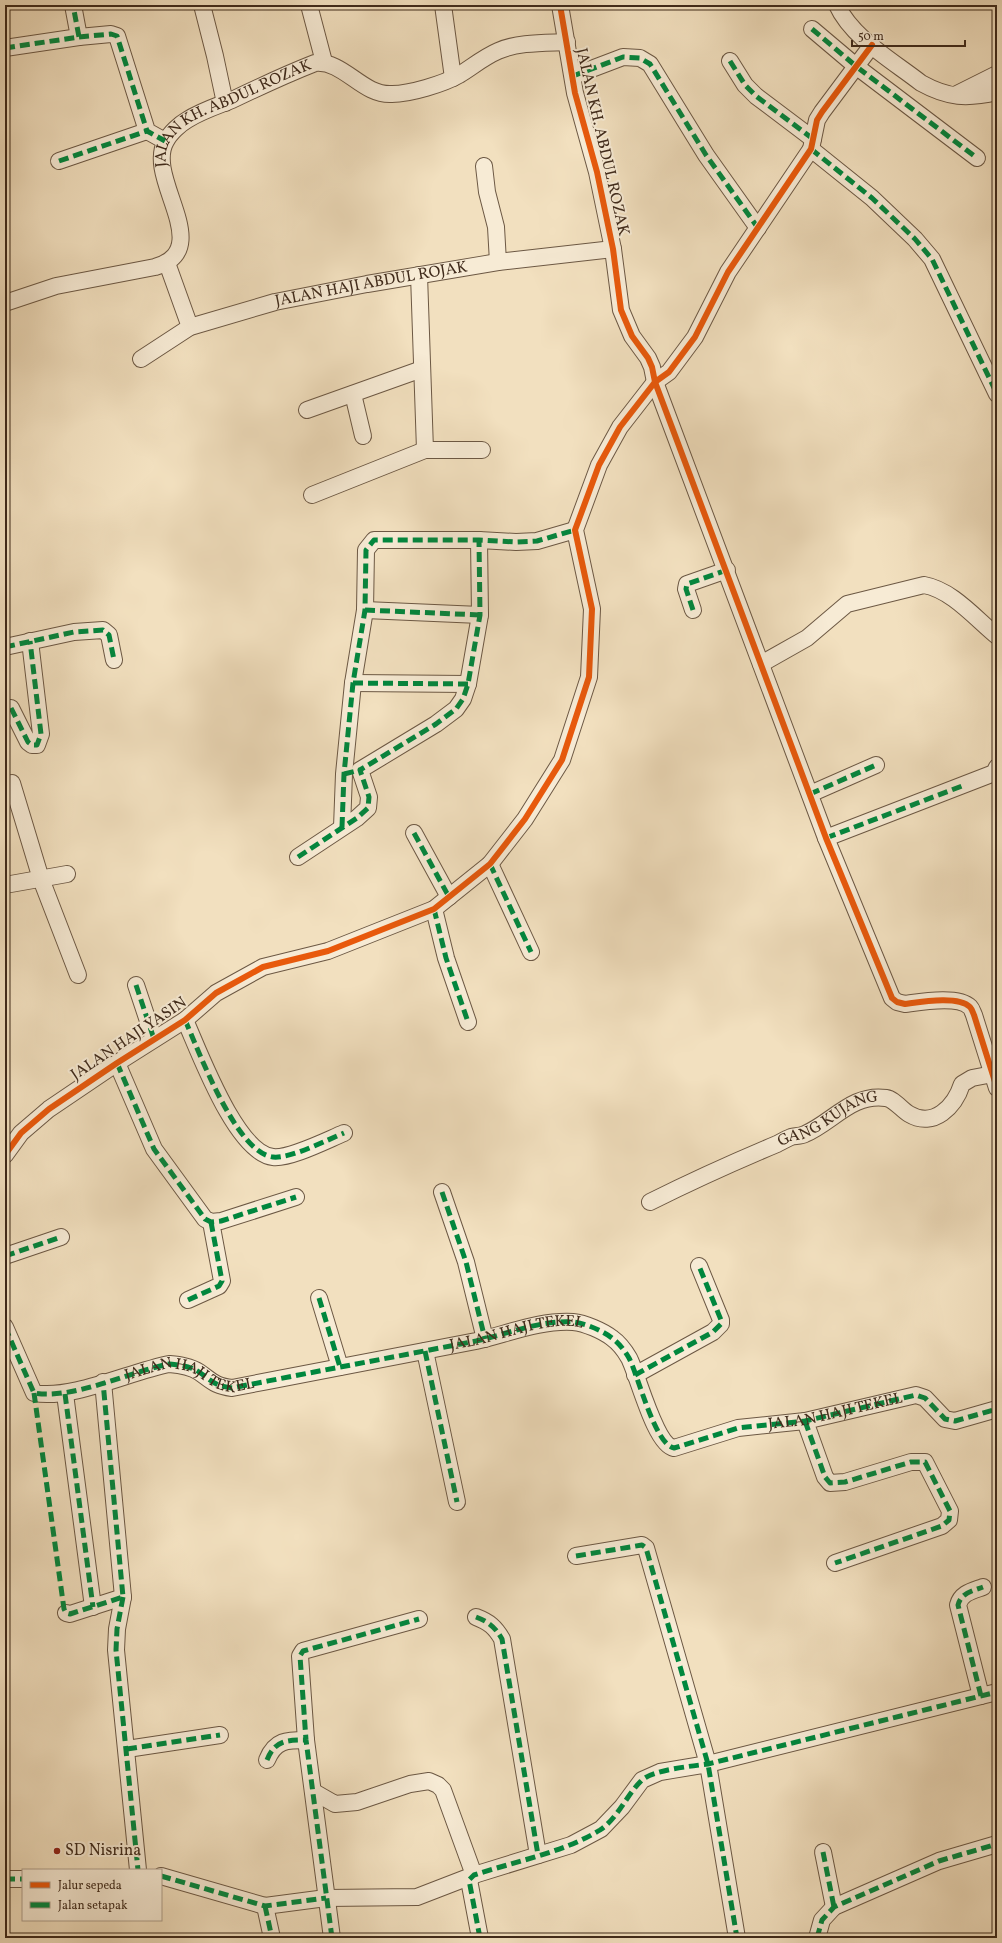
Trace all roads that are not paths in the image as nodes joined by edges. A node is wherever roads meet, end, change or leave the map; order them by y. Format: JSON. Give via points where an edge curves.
{"nodes":[{"id":1,"x":73,"y":5,"type":"edge"},
{"id":2,"x":202,"y":5,"type":"edge"},
{"id":3,"x":309,"y":5,"type":"edge"},
{"id":4,"x":443,"y":5,"type":"edge"},
{"id":5,"x":560,"y":5,"type":"edge"},
{"id":6,"x":837,"y":5,"type":"edge"},
{"id":7,"x":812,"y":29,"type":"dead end"},
{"id":8,"x":79,"y":37,"type":"junction"},
{"id":9,"x":567,"y":42,"type":"junction"},
{"id":10,"x":872,"y":45,"type":"junction"},
{"id":11,"x":5,"y":48,"type":"edge"},
{"id":12,"x":730,"y":61,"type":"dead end"},
{"id":13,"x":324,"y":62,"type":"junction"},
{"id":14,"x":857,"y":67,"type":"junction"},
{"id":15,"x":997,"y":74,"type":"edge"},
{"id":16,"x":572,"y":76,"type":"junction"},
{"id":17,"x":453,"y":78,"type":"junction"},
{"id":18,"x":997,"y":92,"type":"edge"},
{"id":19,"x":954,"y":95,"type":"junction"},
{"id":20,"x":225,"y":103,"type":"junction"},
{"id":21,"x":147,"y":131,"type":"junction"},
{"id":22,"x":165,"y":141,"type":"junction"},
{"id":23,"x":812,"y":144,"type":"junction"},
{"id":24,"x":977,"y":158,"type":"dead end"},
{"id":25,"x":59,"y":161,"type":"dead end"},
{"id":26,"x":484,"y":166,"type":"dead end"},
{"id":27,"x":758,"y":228,"type":"junction"},
{"id":28,"x":613,"y":249,"type":"junction"},
{"id":29,"x":498,"y":262,"type":"junction"},
{"id":30,"x":167,"y":263,"type":"junction"},
{"id":31,"x":418,"y":275,"type":"junction"},
{"id":32,"x":5,"y":303,"type":"edge"},
{"id":33,"x":190,"y":327,"type":"junction"},
{"id":34,"x":141,"y":359,"type":"dead end"},
{"id":35,"x":422,"y":369,"type":"junction"},
{"id":36,"x":655,"y":382,"type":"junction"},
{"id":37,"x":353,"y":394,"type":"junction"},
{"id":38,"x":997,"y":394,"type":"edge"},
{"id":39,"x":307,"y":410,"type":"dead end"},
{"id":40,"x":363,"y":436,"type":"dead end"},
{"id":41,"x":425,"y":450,"type":"junction"},
{"id":42,"x":482,"y":450,"type":"dead end"},
{"id":43,"x":312,"y":495,"type":"dead end"},
{"id":44,"x":575,"y":530,"type":"junction"},
{"id":45,"x":479,"y":540,"type":"junction"},
{"id":46,"x":726,"y":570,"type":"junction"},
{"id":47,"x":365,"y":610,"type":"junction"},
{"id":48,"x":692,"y":610,"type":"dead end"},
{"id":49,"x":480,"y":615,"type":"junction"},
{"id":50,"x":997,"y":636,"type":"edge"},
{"id":51,"x":30,"y":641,"type":"junction"},
{"id":52,"x":5,"y":647,"type":"edge"},
{"id":53,"x":114,"y":660,"type":"dead end"},
{"id":54,"x":761,"y":664,"type":"junction"},
{"id":55,"x":353,"y":683,"type":"junction"},
{"id":56,"x":468,"y":684,"type":"junction"},
{"id":57,"x":11,"y":708,"type":"dead end"},
{"id":58,"x":876,"y":765,"type":"dead end"},
{"id":59,"x":997,"y":766,"type":"edge"},
{"id":60,"x":352,"y":772,"type":"junction"},
{"id":61,"x":12,"y":783,"type":"dead end"},
{"id":62,"x":810,"y":794,"type":"junction"},
{"id":63,"x":342,"y":827,"type":"junction"},
{"id":64,"x":414,"y":833,"type":"dead end"},
{"id":65,"x":826,"y":838,"type":"junction"},
{"id":66,"x":298,"y":857,"type":"dead end"},
{"id":67,"x":490,"y":864,"type":"junction"},
{"id":68,"x":67,"y":874,"type":"dead end"},
{"id":69,"x":42,"y":879,"type":"junction"},
{"id":70,"x":5,"y":886,"type":"edge"},
{"id":71,"x":449,"y":897,"type":"junction"},
{"id":72,"x":434,"y":909,"type":"junction"},
{"id":73,"x":531,"y":952,"type":"dead end"},
{"id":74,"x":78,"y":975,"type":"dead end"},
{"id":75,"x":136,"y":985,"type":"dead end"},
{"id":76,"x":185,"y":1020,"type":"junction"},
{"id":77,"x":468,"y":1022,"type":"dead end"},
{"id":78,"x":154,"y":1039,"type":"junction"},
{"id":79,"x":117,"y":1063,"type":"junction"},
{"id":80,"x":995,"y":1081,"type":"edge"},
{"id":81,"x":344,"y":1133,"type":"dead end"},
{"id":82,"x":5,"y":1154,"type":"edge"},
{"id":83,"x":442,"y":1192,"type":"dead end"},
{"id":84,"x":296,"y":1197,"type":"dead end"},
{"id":85,"x":650,"y":1202,"type":"dead end"},
{"id":86,"x":211,"y":1222,"type":"junction"},
{"id":87,"x":61,"y":1237,"type":"dead end"},
{"id":88,"x":5,"y":1256,"type":"edge"},
{"id":89,"x":699,"y":1266,"type":"dead end"},
{"id":90,"x":319,"y":1298,"type":"dead end"},
{"id":91,"x":188,"y":1300,"type":"dead end"},
{"id":92,"x":5,"y":1327,"type":"edge"},
{"id":93,"x":485,"y":1339,"type":"junction"},
{"id":94,"x":425,"y":1351,"type":"junction"},
{"id":95,"x":340,"y":1367,"type":"junction"},
{"id":96,"x":635,"y":1375,"type":"junction"},
{"id":97,"x":103,"y":1382,"type":"junction"},
{"id":98,"x":65,"y":1394,"type":"junction"},
{"id":99,"x":997,"y":1409,"type":"edge"},
{"id":100,"x":804,"y":1421,"type":"junction"},
{"id":101,"x":457,"y":1502,"type":"dead end"},
{"id":102,"x":576,"y":1556,"type":"dead end"},
{"id":103,"x":835,"y":1563,"type":"dead end"},
{"id":104,"x":983,"y":1587,"type":"dead end"},
{"id":105,"x":124,"y":1597,"type":"junction"},
{"id":106,"x":93,"y":1607,"type":"junction"},
{"id":107,"x":66,"y":1613,"type":"dead end"},
{"id":108,"x":476,"y":1617,"type":"dead end"},
{"id":109,"x":419,"y":1620,"type":"dead end"},
{"id":110,"x":997,"y":1692,"type":"edge"},
{"id":111,"x":981,"y":1696,"type":"junction"},
{"id":112,"x":220,"y":1735,"type":"dead end"},
{"id":113,"x":306,"y":1740,"type":"junction"},
{"id":114,"x":127,"y":1749,"type":"junction"},
{"id":115,"x":267,"y":1760,"type":"dead end"},
{"id":116,"x":708,"y":1764,"type":"junction"},
{"id":117,"x":314,"y":1792,"type":"junction"},
{"id":118,"x":997,"y":1844,"type":"edge"},
{"id":119,"x":823,"y":1852,"type":"dead end"},
{"id":120,"x":538,"y":1855,"type":"junction"},
{"id":121,"x":138,"y":1869,"type":"edge"},
{"id":122,"x":474,"y":1874,"type":"junction"},
{"id":123,"x":162,"y":1876,"type":"edge"},
{"id":124,"x":5,"y":1879,"type":"edge"},
{"id":125,"x":22,"y":1880,"type":"edge"},
{"id":126,"x":326,"y":1898,"type":"junction"},
{"id":127,"x":265,"y":1906,"type":"junction"},
{"id":128,"x":834,"y":1907,"type":"junction"},
{"id":129,"x":272,"y":1938,"type":"edge"},
{"id":130,"x":332,"y":1938,"type":"edge"},
{"id":131,"x":480,"y":1938,"type":"edge"},
{"id":132,"x":737,"y":1938,"type":"edge"},
{"id":133,"x":818,"y":1938,"type":"edge"}],
"edges":[{"from":1,"to":8,"type":"street"},
{"from":2,"to":20,"type":"street"},
{"from":3,"to":13,"type":"street"},
{"from":4,"to":17,"type":"street"},
{"from":5,"to":9,"type":"street"},
{"from":6,"to":10,"type":"street","via":[[848,24]]},
{"from":7,"to":14,"type":"street"},
{"from":8,"to":11,"type":"street"},
{"from":8,"to":21,"type":"street","via":[[111,34],[117,36]]},
{"from":9,"to":16,"type":"street","name":"JALAN KH. ABDUL ROZAK"},
{"from":9,"to":17,"type":"street","name":"JALAN KH. ABDUL ROZAK","via":[[506,48],[491,54]]},
{"from":10,"to":14,"type":"street"},
{"from":10,"to":19,"type":"street","via":[[921,83],[942,94]]},
{"from":12,"to":23,"type":"street","via":[[745,85]]},
{"from":13,"to":17,"type":"street","name":"JALAN KH. ABDUL ROZAK","via":[[365,87],[390,95],[403,94]]},
{"from":13,"to":20,"type":"street","name":"JALAN KH. ABDUL ROZAK","via":[[301,69]]},
{"from":14,"to":23,"type":"street","via":[[817,120]]},
{"from":14,"to":24,"type":"street"},
{"from":15,"to":19,"type":"street"},
{"from":16,"to":27,"type":"street","via":[[623,57],[640,58],[650,64],[706,155]]},
{"from":16,"to":28,"type":"street","name":"JALAN KH. ABDUL ROZAK","via":[[598,177]]},
{"from":18,"to":19,"type":"street"},
{"from":20,"to":22,"type":"street","name":"JALAN KH. ABDUL ROZAK","via":[[187,120]]},
{"from":21,"to":22,"type":"street"},
{"from":21,"to":25,"type":"street"},
{"from":22,"to":30,"type":"street","name":"JALAN KH. ABDUL ROZAK","via":[[161,158],[181,232],[179,249]]},
{"from":23,"to":27,"type":"street"},
{"from":23,"to":38,"type":"street","via":[[915,239],[932,259]]},
{"from":26,"to":29,"type":"street","via":[[487,192],[496,224]]},
{"from":27,"to":36,"type":"street","via":[[728,272],[695,337],[669,372]]},
{"from":28,"to":29,"type":"street","name":"JALAN HAJI ABDUL ROJAK"},
{"from":28,"to":36,"type":"street","name":"JALAN KH. ABDUL ROZAK","via":[[621,310],[632,336],[648,358]]},
{"from":29,"to":31,"type":"street","name":"JALAN HAJI ABDUL ROJAK"},
{"from":30,"to":32,"type":"street","via":[[56,286]]},
{"from":30,"to":33,"type":"street"},
{"from":31,"to":33,"type":"street","name":"JALAN HAJI ABDUL ROJAK","via":[[275,302]]},
{"from":31,"to":35,"type":"street"},
{"from":33,"to":34,"type":"street","name":"JALAN HAJI ABDUL ROJAK"},
{"from":35,"to":37,"type":"street"},
{"from":35,"to":41,"type":"street"},
{"from":36,"to":44,"type":"street","via":[[620,427],[599,465]]},
{"from":36,"to":46,"type":"street","name":"JALAN KH. ABDUL ROZAK"},
{"from":37,"to":39,"type":"street"},
{"from":37,"to":40,"type":"street"},
{"from":41,"to":42,"type":"street"},
{"from":41,"to":43,"type":"street"},
{"from":44,"to":45,"type":"street","via":[[537,541]]},
{"from":44,"to":67,"type":"street","name":"JALAN HAJI YASIN","via":[[592,610],[589,677],[562,760],[525,819]]},
{"from":45,"to":47,"type":"street","via":[[374,540],[366,550]]},
{"from":45,"to":49,"type":"street"},
{"from":46,"to":48,"type":"street","via":[[687,584]]},
{"from":46,"to":54,"type":"street","name":"JALAN KH. ABDUL ROZAK"},
{"from":47,"to":49,"type":"street"},
{"from":47,"to":55,"type":"street"},
{"from":49,"to":56,"type":"street"},
{"from":50,"to":54,"type":"street","via":[[944,593],[924,585],[848,604],[807,638]]},
{"from":51,"to":52,"type":"street"},
{"from":51,"to":53,"type":"street","via":[[74,632],[103,630],[109,635]]},
{"from":51,"to":57,"type":"street","via":[[41,734],[37,744],[32,745],[28,742]]},
{"from":54,"to":62,"type":"street","name":"JALAN KH. ABDUL ROZAK"},
{"from":55,"to":56,"type":"street"},
{"from":55,"to":60,"type":"street"},
{"from":56,"to":60,"type":"street","via":[[464,699],[456,709],[436,724]]},
{"from":58,"to":62,"type":"street"},
{"from":59,"to":65,"type":"street","via":[[994,772],[962,786]]},
{"from":60,"to":63,"type":"street"},
{"from":60,"to":63,"type":"street","via":[[369,797],[370,803],[357,818]]},
{"from":61,"to":69,"type":"street"},
{"from":62,"to":65,"type":"street","name":"JALAN KH. ABDUL ROZAK"},
{"from":63,"to":66,"type":"street"},
{"from":64,"to":71,"type":"street"},
{"from":65,"to":80,"type":"street","name":"JALAN KH. ABDUL ROZAK","via":[[892,998],[905,1004],[953,1000],[970,1007]]},
{"from":67,"to":71,"type":"street","name":"JALAN HAJI YASIN"},
{"from":67,"to":73,"type":"street"},
{"from":68,"to":69,"type":"street"},
{"from":69,"to":70,"type":"street"},
{"from":69,"to":74,"type":"street"},
{"from":71,"to":72,"type":"street","name":"JALAN HAJI YASIN"},
{"from":72,"to":76,"type":"street","name":"JALAN HAJI YASIN","via":[[328,952],[263,967],[216,993]]},
{"from":72,"to":77,"type":"street","via":[[446,958]]},
{"from":75,"to":78,"type":"street"},
{"from":76,"to":78,"type":"street","name":"JALAN HAJI YASIN"},
{"from":76,"to":81,"type":"street","via":[[233,1122],[259,1153],[273,1157],[290,1154]]},
{"from":78,"to":79,"type":"street","name":"JALAN HAJI YASIN"},
{"from":79,"to":82,"type":"street","name":"JALAN HAJI YASIN","via":[[49,1109],[21,1133]]},
{"from":79,"to":86,"type":"street","via":[[154,1149],[201,1215]]},
{"from":80,"to":85,"type":"street","name":"GANG KUJANG","via":[[972,1078],[962,1084],[951,1106],[923,1120],[888,1098],[858,1101],[805,1134],[790,1137],[747,1155]]},
{"from":83,"to":93,"type":"street","via":[[466,1262]]},
{"from":84,"to":86,"type":"street"},
{"from":86,"to":91,"type":"street","via":[[222,1281],[219,1286]]},
{"from":87,"to":88,"type":"street"},
{"from":89,"to":96,"type":"street","via":[[721,1324],[713,1332]]},
{"from":90,"to":95,"type":"street"},
{"from":92,"to":98,"type":"street","name":"JALAN HAJI TEKEL","via":[[34,1393]]},
{"from":93,"to":94,"type":"street","name":"JALAN HAJI TEKEL"},
{"from":93,"to":96,"type":"street","name":"JALAN HAJI TEKEL","via":[[543,1324],[575,1322],[612,1338],[624,1349]]},
{"from":94,"to":95,"type":"street","name":"JALAN HAJI TEKEL"},
{"from":94,"to":101,"type":"street"},
{"from":95,"to":97,"type":"street","name":"JALAN HAJI TEKEL","via":[[232,1388],[213,1383],[198,1371],[182,1365],[169,1364]]},
{"from":96,"to":100,"type":"street","name":"JALAN HAJI TEKEL","via":[[663,1440],[670,1448],[738,1428]]},
{"from":97,"to":98,"type":"street","name":"JALAN HAJI TEKEL"},
{"from":97,"to":105,"type":"street"},
{"from":98,"to":106,"type":"street"},
{"from":99,"to":100,"type":"street","name":"JALAN HAJI TEKEL","via":[[955,1421],[945,1419],[925,1398],[916,1395]]},
{"from":100,"to":103,"type":"street","via":[[825,1477],[830,1483],[845,1482],[911,1462],[925,1462],[950,1511],[949,1520],[942,1526]]},
{"from":102,"to":116,"type":"street","via":[[642,1545],[646,1548]]},
{"from":104,"to":111,"type":"street","via":[[966,1593],[958,1605]]},
{"from":105,"to":106,"type":"street"},
{"from":105,"to":114,"type":"street","via":[[117,1629],[116,1650]]},
{"from":106,"to":107,"type":"street"},
{"from":108,"to":120,"type":"street","via":[[496,1628],[502,1638]]},
{"from":109,"to":113,"type":"street","via":[[303,1651],[300,1656]]},
{"from":110,"to":111,"type":"street"},
{"from":111,"to":116,"type":"street"},
{"from":112,"to":114,"type":"street"},
{"from":113,"to":115,"type":"street","via":[[277,1744],[270,1751]]},
{"from":113,"to":117,"type":"street"},
{"from":114,"to":121,"type":"street"},
{"from":116,"to":120,"type":"street","via":[[660,1772],[642,1780],[601,1829],[571,1845]]},
{"from":116,"to":132,"type":"street"},
{"from":117,"to":122,"type":"street","via":[[335,1804],[357,1802],[410,1784],[429,1781],[438,1785]]},
{"from":117,"to":126,"type":"street"},
{"from":118,"to":128,"type":"street","via":[[939,1861]]},
{"from":119,"to":128,"type":"street"},
{"from":120,"to":122,"type":"street"},
{"from":122,"to":126,"type":"street","via":[[417,1897]]},
{"from":122,"to":131,"type":"street","via":[[469,1880]]},
{"from":123,"to":127,"type":"street"},
{"from":124,"to":125,"type":"street"},
{"from":126,"to":127,"type":"street"},
{"from":126,"to":130,"type":"street"},
{"from":127,"to":129,"type":"street"},
{"from":128,"to":133,"type":"street","via":[[822,1920]]}]}
